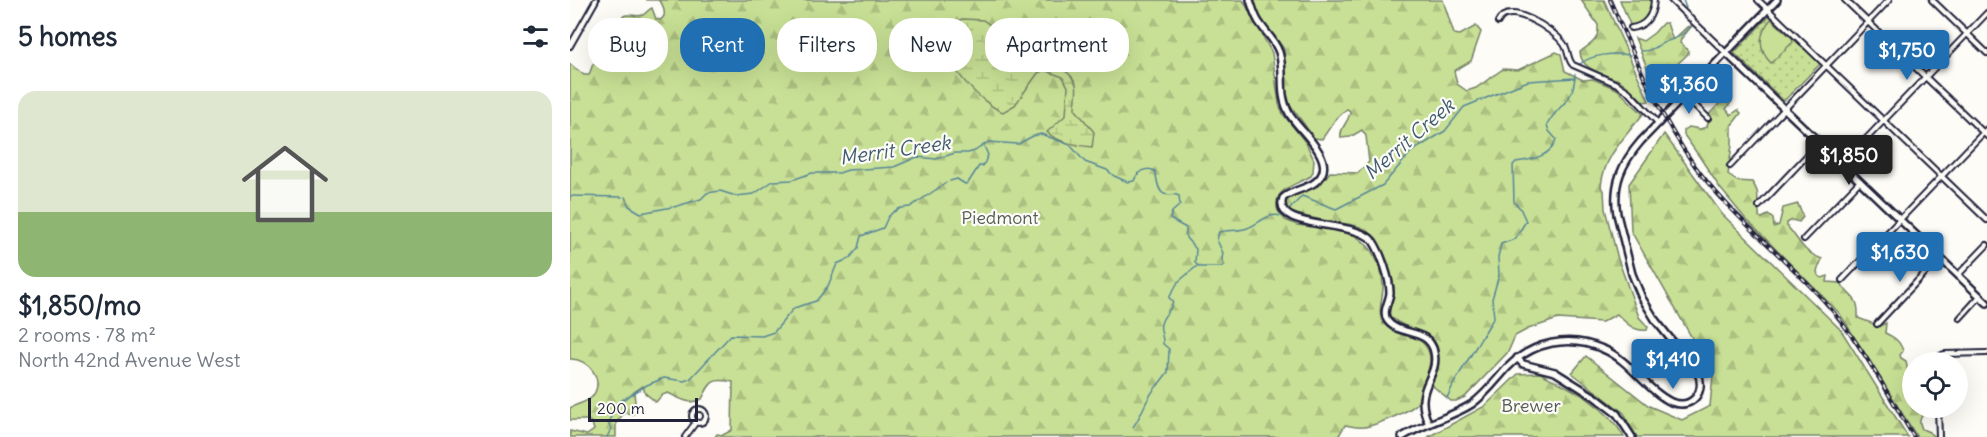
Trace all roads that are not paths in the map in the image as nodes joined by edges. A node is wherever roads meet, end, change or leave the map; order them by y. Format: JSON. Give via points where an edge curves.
{"nodes":[{"id":1,"x":596,"y":0,"type":"edge"},
{"id":2,"x":1250,"y":0,"type":"edge"},
{"id":3,"x":1654,"y":0,"type":"edge"},
{"id":4,"x":1671,"y":0,"type":"edge"},
{"id":5,"x":1758,"y":0,"type":"edge"},
{"id":6,"x":1777,"y":0,"type":"edge"},
{"id":7,"x":1845,"y":0,"type":"edge"},
{"id":8,"x":1889,"y":0,"type":"edge"},
{"id":9,"x":1932,"y":0,"type":"edge"},
{"id":10,"x":1768,"y":9,"type":"junction"},
{"id":11,"x":1987,"y":14,"type":"edge"},
{"id":12,"x":1498,"y":22,"type":"dead end"},
{"id":13,"x":1868,"y":22,"type":"junction"},
{"id":14,"x":1631,"y":28,"type":"dead end"},
{"id":15,"x":1967,"y":34,"type":"junction"},
{"id":16,"x":570,"y":46,"type":"edge"},
{"id":17,"x":1726,"y":52,"type":"junction"},
{"id":18,"x":1987,"y":53,"type":"edge"},
{"id":19,"x":1826,"y":65,"type":"junction"},
{"id":20,"x":1926,"y":77,"type":"junction"},
{"id":21,"x":1685,"y":96,"type":"junction"},
{"id":22,"x":1784,"y":108,"type":"junction"},
{"id":23,"x":1708,"y":118,"type":"dead end"},
{"id":24,"x":1884,"y":120,"type":"junction"},
{"id":25,"x":1658,"y":123,"type":"junction"},
{"id":26,"x":1986,"y":132,"type":"edge"},
{"id":27,"x":1820,"y":142,"type":"junction"},
{"id":28,"x":1842,"y":164,"type":"junction"},
{"id":29,"x":1730,"y":166,"type":"dead end"},
{"id":30,"x":1942,"y":176,"type":"junction"},
{"id":31,"x":1860,"y":181,"type":"junction"},
{"id":32,"x":1759,"y":206,"type":"dead end"},
{"id":33,"x":1900,"y":220,"type":"junction"},
{"id":34,"x":1987,"y":220,"type":"edge"},
{"id":35,"x":1804,"y":239,"type":"dead end"},
{"id":36,"x":1987,"y":245,"type":"edge"},
{"id":37,"x":1940,"y":257,"type":"junction"},
{"id":38,"x":1958,"y":275,"type":"junction"},
{"id":39,"x":1842,"y":280,"type":"dead end"},
{"id":40,"x":1980,"y":296,"type":"junction"},
{"id":41,"x":1987,"y":303,"type":"edge"},
{"id":42,"x":1960,"y":318,"type":"dead end"},
{"id":43,"x":1877,"y":324,"type":"dead end"},
{"id":44,"x":1987,"y":353,"type":"edge"},
{"id":45,"x":1968,"y":354,"type":"edge"},
{"id":46,"x":1517,"y":358,"type":"junction"},
{"id":47,"x":1939,"y":418,"type":"edge"},
{"id":48,"x":696,"y":422,"type":"dead end"},
{"id":49,"x":1428,"y":422,"type":"junction"},
{"id":50,"x":686,"y":437,"type":"edge"},
{"id":51,"x":1402,"y":437,"type":"edge"},
{"id":52,"x":1632,"y":437,"type":"edge"},
{"id":53,"x":1940,"y":437,"type":"edge"}],
"edges":[{"from":1,"to":16,"type":"street"},
{"from":2,"to":49,"type":"street","via":[[1280,55],[1286,108],[1323,160],[1319,178],[1285,196],[1281,203],[1286,213],[1300,221],[1348,228],[1365,234],[1373,242],[1389,284],[1385,312],[1388,321],[1422,336],[1434,351],[1434,366],[1422,401]]},
{"from":3,"to":14,"type":"street","via":[[1652,14],[1642,26]]},
{"from":4,"to":17,"type":"street"},
{"from":5,"to":10,"type":"street"},
{"from":6,"to":10,"type":"street"},
{"from":7,"to":13,"type":"street"},
{"from":8,"to":13,"type":"street"},
{"from":9,"to":15,"type":"street"},
{"from":10,"to":17,"type":"street"},
{"from":10,"to":19,"type":"street"},
{"from":11,"to":15,"type":"street"},
{"from":12,"to":25,"type":"street","via":[[1507,11],[1525,12],[1556,34],[1573,65],[1629,92]]},
{"from":13,"to":19,"type":"street"},
{"from":13,"to":20,"type":"street"},
{"from":15,"to":18,"type":"street"},
{"from":15,"to":20,"type":"street"},
{"from":17,"to":21,"type":"street"},
{"from":17,"to":22,"type":"street"},
{"from":19,"to":22,"type":"street"},
{"from":19,"to":24,"type":"street"},
{"from":20,"to":24,"type":"street"},
{"from":20,"to":26,"type":"street"},
{"from":21,"to":23,"type":"street"},
{"from":21,"to":25,"type":"street"},
{"from":22,"to":27,"type":"street"},
{"from":22,"to":29,"type":"street"},
{"from":24,"to":28,"type":"street"},
{"from":24,"to":30,"type":"street"},
{"from":25,"to":46,"type":"street","via":[[1626,159],[1616,185],[1616,203],[1636,285],[1656,321],[1698,373],[1698,396],[1689,404],[1671,402],[1611,353],[1592,345],[1547,343]]},
{"from":26,"to":30,"type":"street"},
{"from":27,"to":28,"type":"street"},
{"from":27,"to":32,"type":"street"},
{"from":28,"to":31,"type":"street"},
{"from":30,"to":33,"type":"street"},
{"from":30,"to":34,"type":"street"},
{"from":31,"to":33,"type":"street"},
{"from":31,"to":35,"type":"street"},
{"from":33,"to":37,"type":"street"},
{"from":33,"to":39,"type":"street"},
{"from":36,"to":38,"type":"street"},
{"from":37,"to":38,"type":"street"},
{"from":37,"to":43,"type":"street"},
{"from":38,"to":40,"type":"street"},
{"from":40,"to":41,"type":"street"},
{"from":40,"to":42,"type":"street"},
{"from":44,"to":45,"type":"street"},
{"from":46,"to":49,"type":"street","via":[[1472,404]]},
{"from":46,"to":52,"type":"street","via":[[1523,364],[1555,372],[1595,397],[1617,414]]},
{"from":47,"to":53,"type":"street"},
{"from":48,"to":50,"type":"street"},
{"from":49,"to":51,"type":"street"}]}
